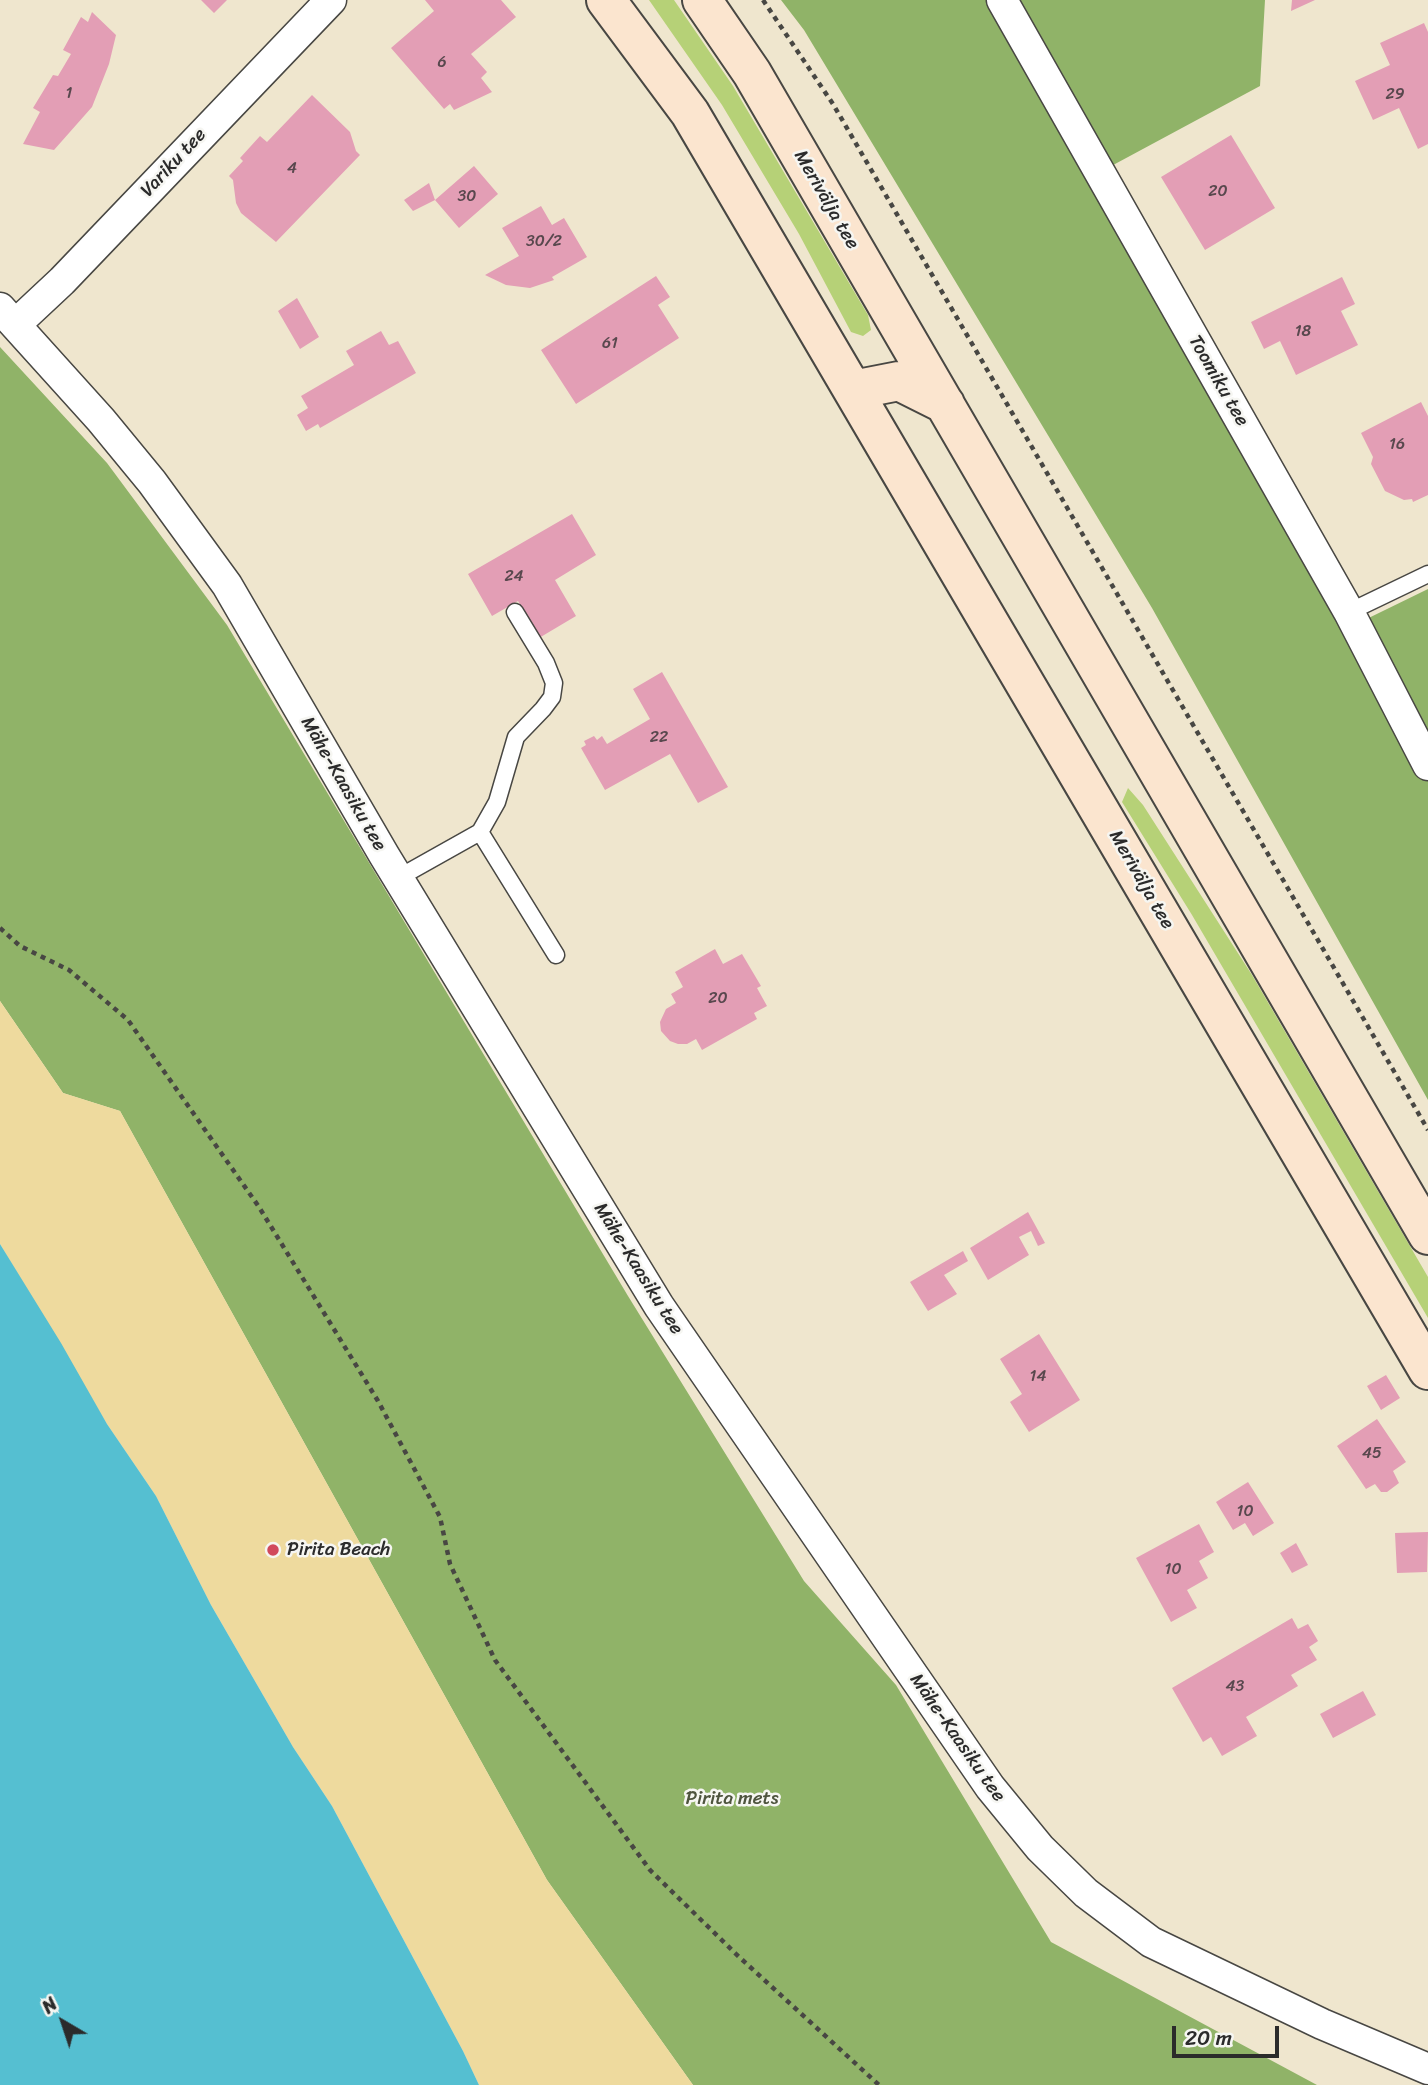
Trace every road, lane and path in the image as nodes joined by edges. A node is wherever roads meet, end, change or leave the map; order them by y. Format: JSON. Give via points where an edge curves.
{"nodes":[{"id":1,"x":331,"y":0,"type":"edge"},
{"id":2,"x":606,"y":0,"type":"edge"},
{"id":3,"x":702,"y":0,"type":"edge"},
{"id":4,"x":763,"y":0,"type":"edge"},
{"id":5,"x":1002,"y":0,"type":"edge"},
{"id":6,"x":8,"y":316,"type":"edge"},
{"id":7,"x":853,"y":390,"type":"junction"},
{"id":8,"x":945,"y":404,"type":"junction"},
{"id":9,"x":1428,"y":574,"type":"edge"},
{"id":10,"x":515,"y":612,"type":"dead end"},
{"id":11,"x":1349,"y":612,"type":"junction"},
{"id":12,"x":1428,"y":765,"type":"edge"},
{"id":13,"x":480,"y":832,"type":"junction"},
{"id":14,"x":398,"y":878,"type":"junction"},
{"id":15,"x":0,"y":928,"type":"edge"},
{"id":16,"x":556,"y":955,"type":"dead end"},
{"id":17,"x":1428,"y":1130,"type":"edge"},
{"id":18,"x":1428,"y":1235,"type":"edge"},
{"id":19,"x":1428,"y":1370,"type":"edge"},
{"id":20,"x":1428,"y":2068,"type":"edge"},
{"id":21,"x":879,"y":2085,"type":"edge"}],
"edges":[{"from":1,"to":6,"type":"street","name":"Variku tee","via":[[62,281]]},
{"from":2,"to":7,"type":"main road","name":"Merivälja tee","via":[[690,113]]},
{"from":3,"to":8,"type":"main road","name":"Merivälja tee","via":[[752,73]]},
{"from":4,"to":17,"type":"path","via":[[833,104]]},
{"from":5,"to":11,"type":"street","name":"Toomiku tee"},
{"from":6,"to":14,"type":"street","name":"Mähe-Kaasiku tee","via":[[152,482],[227,585]]},
{"from":7,"to":8,"type":"main road","via":[[899,381]]},
{"from":7,"to":19,"type":"main road","name":"Merivälja tee"},
{"from":8,"to":18,"type":"main road","name":"Merivälja tee"},
{"from":9,"to":11,"type":"lane"},
{"from":10,"to":13,"type":"lane","via":[[546,663],[554,683],[552,697],[516,737],[497,802]]},
{"from":11,"to":12,"type":"street","name":"Toomiku tee"},
{"from":13,"to":14,"type":"lane"},
{"from":13,"to":16,"type":"lane"},
{"from":14,"to":20,"type":"street","name":"Mähe-Kaasiku tee","via":[[659,1306],[982,1776],[1040,1848],[1086,1894],[1151,1942],[1322,2024]]},
{"from":15,"to":21,"type":"path","via":[[20,946],[69,970],[128,1020],[259,1207],[378,1401],[440,1517],[450,1564],[495,1660],[650,1870]]}]}
